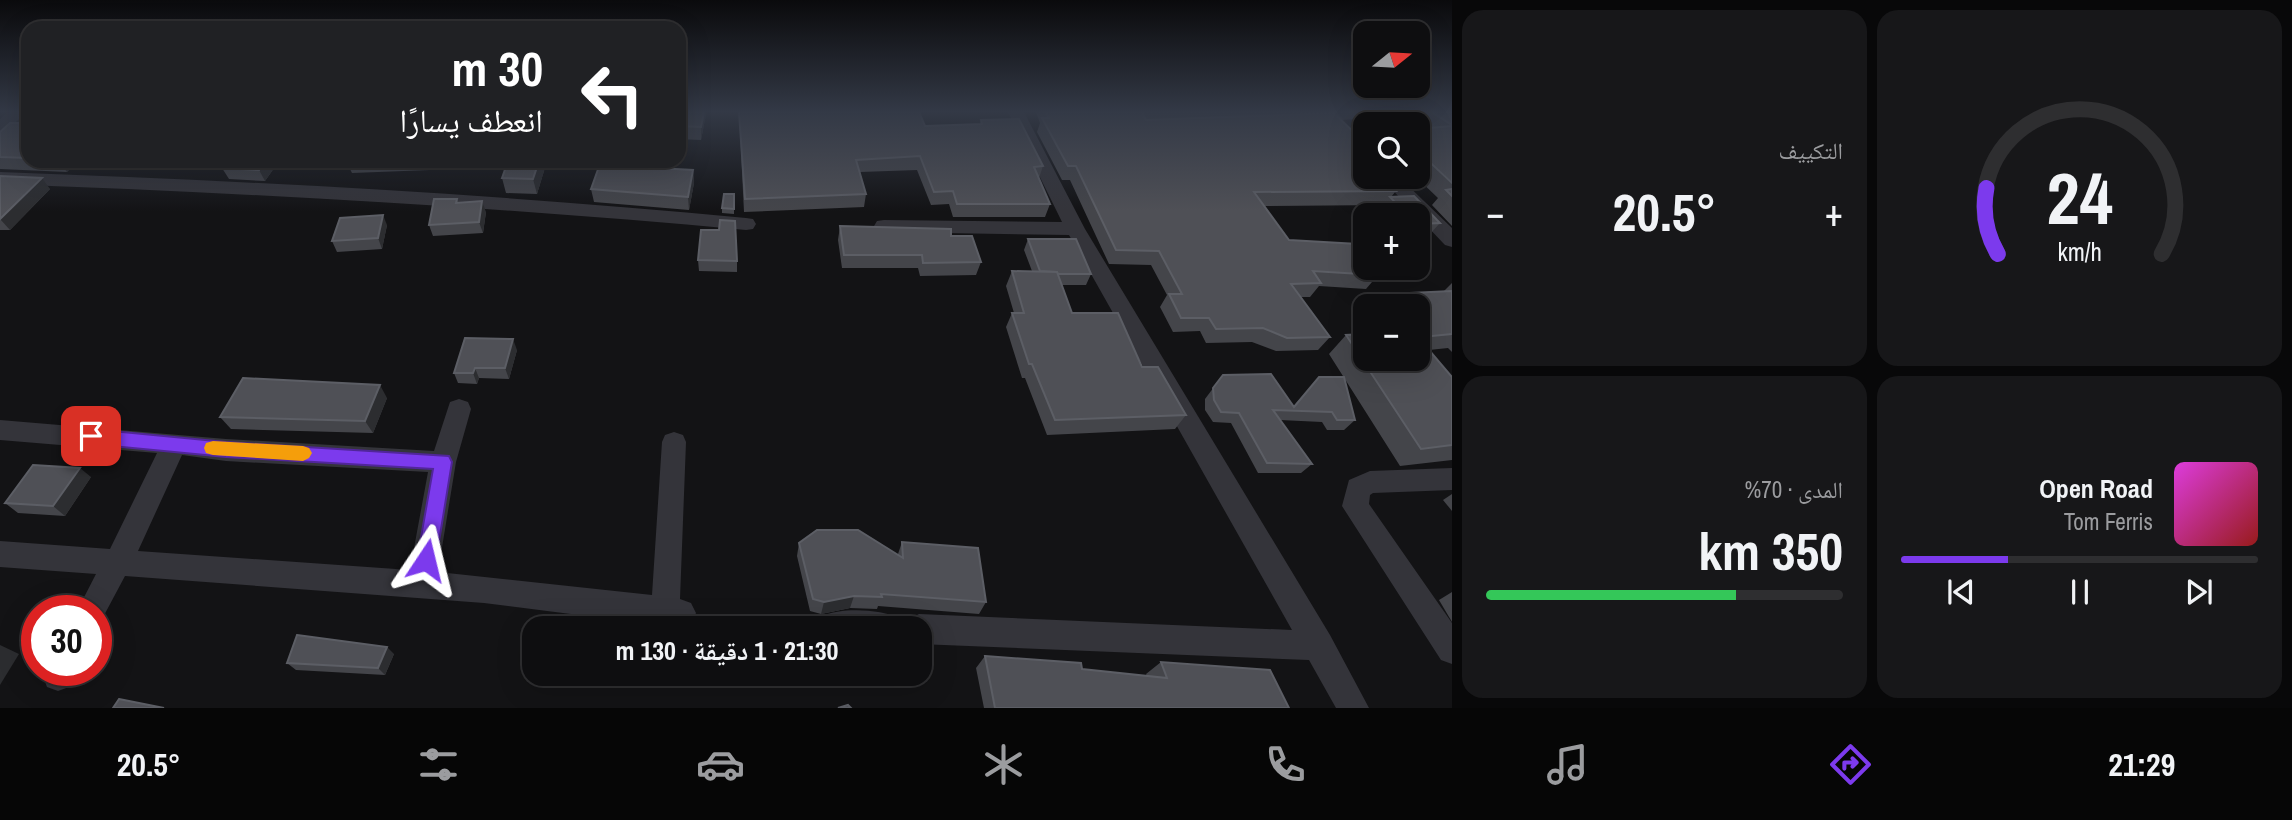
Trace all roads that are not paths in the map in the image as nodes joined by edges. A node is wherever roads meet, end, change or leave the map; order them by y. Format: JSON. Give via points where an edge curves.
{"nodes":[{"id":1,"x":1033,"y":145,"type":"edge"},
{"id":2,"x":0,"y":178,"type":"edge"},
{"id":3,"x":1401,"y":189,"type":"edge"},
{"id":4,"x":747,"y":223,"type":"dead end"},
{"id":5,"x":884,"y":226,"type":"edge"},
{"id":6,"x":1075,"y":229,"type":"junction"},
{"id":7,"x":1452,"y":240,"type":"edge"},
{"id":8,"x":459,"y":409,"type":"dead end"},
{"id":9,"x":0,"y":430,"type":"edge"},
{"id":10,"x":674,"y":442,"type":"dead end"},
{"id":11,"x":174,"y":444,"type":"junction"},
{"id":12,"x":443,"y":462,"type":"junction"},
{"id":13,"x":1452,"y":479,"type":"edge"},
{"id":14,"x":0,"y":554,"type":"edge"},
{"id":15,"x":117,"y":562,"type":"junction"},
{"id":16,"x":422,"y":584,"type":"junction"},
{"id":17,"x":99,"y":595,"type":"edge"},
{"id":18,"x":932,"y":630,"type":"edge"},
{"id":19,"x":1319,"y":646,"type":"junction"},
{"id":20,"x":1452,"y":649,"type":"edge"},
{"id":21,"x":1353,"y":708,"type":"edge"}],
"edges":[{"from":1,"to":6,"type":"street"},
{"from":2,"to":4,"type":"street","via":[[270,188]]},
{"from":3,"to":7,"type":"street"},
{"from":5,"to":6,"type":"street"},
{"from":6,"to":19,"type":"street"},
{"from":8,"to":12,"type":"street"},
{"from":9,"to":11,"type":"street"},
{"from":10,"to":16,"type":"street","via":[[673,612]]},
{"from":11,"to":12,"type":"street"},
{"from":11,"to":15,"type":"street"},
{"from":12,"to":16,"type":"street"},
{"from":13,"to":20,"type":"street","via":[[1370,482],[1358,488],[1354,498],[1355,506]]},
{"from":14,"to":15,"type":"street"},
{"from":15,"to":16,"type":"street"},
{"from":15,"to":17,"type":"street"},
{"from":18,"to":19,"type":"street"},
{"from":19,"to":21,"type":"street"}]}
